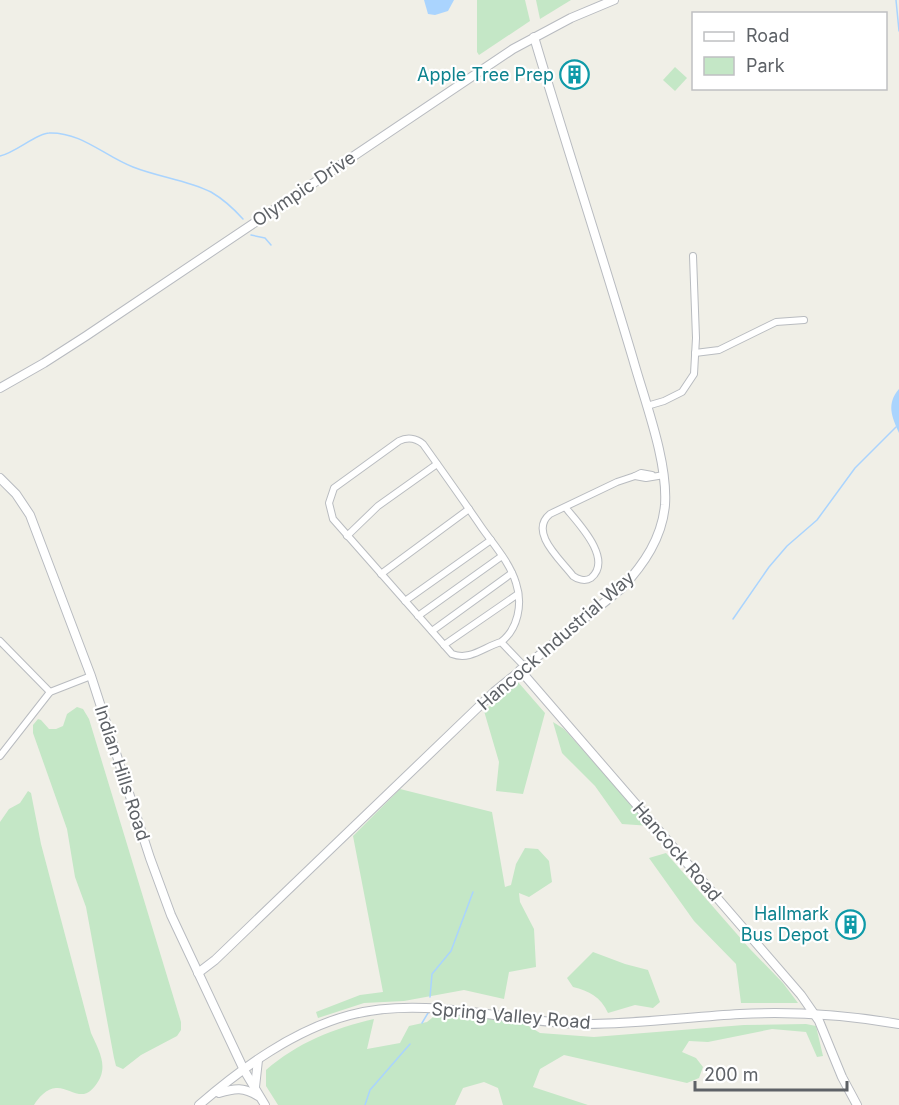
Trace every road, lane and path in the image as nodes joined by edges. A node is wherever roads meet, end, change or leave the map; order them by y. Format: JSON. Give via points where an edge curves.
{"nodes":[{"id":1,"x":614,"y":0,"type":"edge"},
{"id":2,"x":534,"y":37,"type":"junction"},
{"id":3,"x":693,"y":255,"type":"dead end"},
{"id":4,"x":804,"y":320,"type":"dead end"},
{"id":5,"x":695,"y":354,"type":"junction"},
{"id":6,"x":0,"y":388,"type":"edge"},
{"id":7,"x":647,"y":406,"type":"junction"},
{"id":8,"x":437,"y":464,"type":"junction"},
{"id":9,"x":664,"y":475,"type":"junction"},
{"id":10,"x":0,"y":478,"type":"edge"},
{"id":11,"x":565,"y":507,"type":"junction"},
{"id":12,"x":469,"y":509,"type":"junction"},
{"id":13,"x":347,"y":536,"type":"junction"},
{"id":14,"x":491,"y":540,"type":"junction"},
{"id":15,"x":502,"y":556,"type":"junction"},
{"id":16,"x":512,"y":573,"type":"junction"},
{"id":17,"x":381,"y":574,"type":"junction"},
{"id":18,"x":518,"y":594,"type":"junction"},
{"id":19,"x":405,"y":602,"type":"junction"},
{"id":20,"x":418,"y":616,"type":"junction"},
{"id":21,"x":432,"y":632,"type":"junction"},
{"id":22,"x":0,"y":641,"type":"edge"},
{"id":23,"x":501,"y":642,"type":"junction"},
{"id":24,"x":444,"y":645,"type":"junction"},
{"id":25,"x":522,"y":668,"type":"junction"},
{"id":26,"x":91,"y":676,"type":"junction"},
{"id":27,"x":50,"y":692,"type":"junction"},
{"id":28,"x":1,"y":752,"type":"edge"},
{"id":29,"x":198,"y":972,"type":"junction"},
{"id":30,"x":814,"y":1013,"type":"junction"},
{"id":31,"x":835,"y":1015,"type":"junction"},
{"id":32,"x":899,"y":1024,"type":"edge"},
{"id":33,"x":824,"y":1031,"type":"junction"},
{"id":34,"x":237,"y":1054,"type":"junction"},
{"id":35,"x":260,"y":1059,"type":"junction"},
{"id":36,"x":244,"y":1070,"type":"junction"},
{"id":37,"x":255,"y":1088,"type":"junction"},
{"id":38,"x":208,"y":1097,"type":"junction"},
{"id":39,"x":263,"y":1101,"type":"edge"},
{"id":40,"x":199,"y":1105,"type":"edge"},
{"id":41,"x":857,"y":1105,"type":"edge"}],
"edges":[{"from":1,"to":2,"type":"street","name":"Olympic Drive"},
{"from":2,"to":6,"type":"street","name":"Olympic Drive","via":[[71,346]]},
{"from":2,"to":7,"type":"street","name":"Hancock Industrial Way"},
{"from":3,"to":5,"type":"street"},
{"from":4,"to":5,"type":"street","via":[[776,322],[719,350]]},
{"from":5,"to":7,"type":"street","via":[[694,374],[682,392]]},
{"from":7,"to":9,"type":"street","name":"Hancock Industrial Way"},
{"from":8,"to":12,"type":"street"},
{"from":8,"to":13,"type":"street","via":[[378,506]]},
{"from":8,"to":13,"type":"street","via":[[420,442],[405,438],[334,488],[329,510]]},
{"from":9,"to":11,"type":"street","via":[[641,473]]},
{"from":9,"to":25,"type":"street","name":"Hancock Industrial Way","via":[[662,521],[655,543],[638,571]]},
{"from":10,"to":26,"type":"street","name":"Indian Hills Road","via":[[30,515]]},
{"from":11,"to":11,"type":"street","via":[[546,517],[543,535],[573,576],[587,580],[595,571],[597,549]]},
{"from":12,"to":14,"type":"street"},
{"from":12,"to":17,"type":"street"},
{"from":13,"to":17,"type":"street"},
{"from":14,"to":15,"type":"street"},
{"from":14,"to":19,"type":"street"},
{"from":15,"to":16,"type":"street"},
{"from":15,"to":20,"type":"street"},
{"from":16,"to":18,"type":"street"},
{"from":16,"to":21,"type":"street"},
{"from":17,"to":19,"type":"street"},
{"from":18,"to":23,"type":"street","via":[[516,621]]},
{"from":18,"to":24,"type":"street"},
{"from":19,"to":20,"type":"street"},
{"from":20,"to":21,"type":"street"},
{"from":21,"to":24,"type":"street"},
{"from":22,"to":27,"type":"street"},
{"from":23,"to":24,"type":"street","via":[[465,657],[452,654]]},
{"from":23,"to":25,"type":"street"},
{"from":25,"to":29,"type":"street","name":"Hancock Industrial Way"},
{"from":25,"to":30,"type":"street","name":"Hancock Road"},
{"from":26,"to":27,"type":"street"},
{"from":26,"to":29,"type":"street","name":"Indian Hills Road","via":[[153,867]]},
{"from":27,"to":28,"type":"street"},
{"from":29,"to":34,"type":"street","name":"Indian Hills Road"},
{"from":30,"to":31,"type":"street","name":"Spring Valley Road"},
{"from":30,"to":33,"type":"street","name":"Hancock Road"},
{"from":30,"to":35,"type":"street","name":"Spring Valley Road","via":[[749,1013],[586,1024],[426,1008],[384,1010],[351,1015],[309,1029]]},
{"from":31,"to":32,"type":"street","name":"Spring Valley Road"},
{"from":31,"to":33,"type":"street","via":[[825,1022]]},
{"from":33,"to":41,"type":"street","name":"Hancock Road"},
{"from":34,"to":35,"type":"street"},
{"from":34,"to":36,"type":"street","name":"Indian Hills Road"},
{"from":35,"to":36,"type":"street","name":"Spring Valley Road"},
{"from":35,"to":37,"type":"street"},
{"from":36,"to":37,"type":"street","name":"Indian Hills Road"},
{"from":36,"to":38,"type":"street","name":"Spring Valley Road"},
{"from":37,"to":39,"type":"street","name":"Indian Hills Road"},
{"from":38,"to":39,"type":"street","via":[[234,1088],[250,1091]]},
{"from":38,"to":40,"type":"street","name":"Spring Valley Road"}]}
